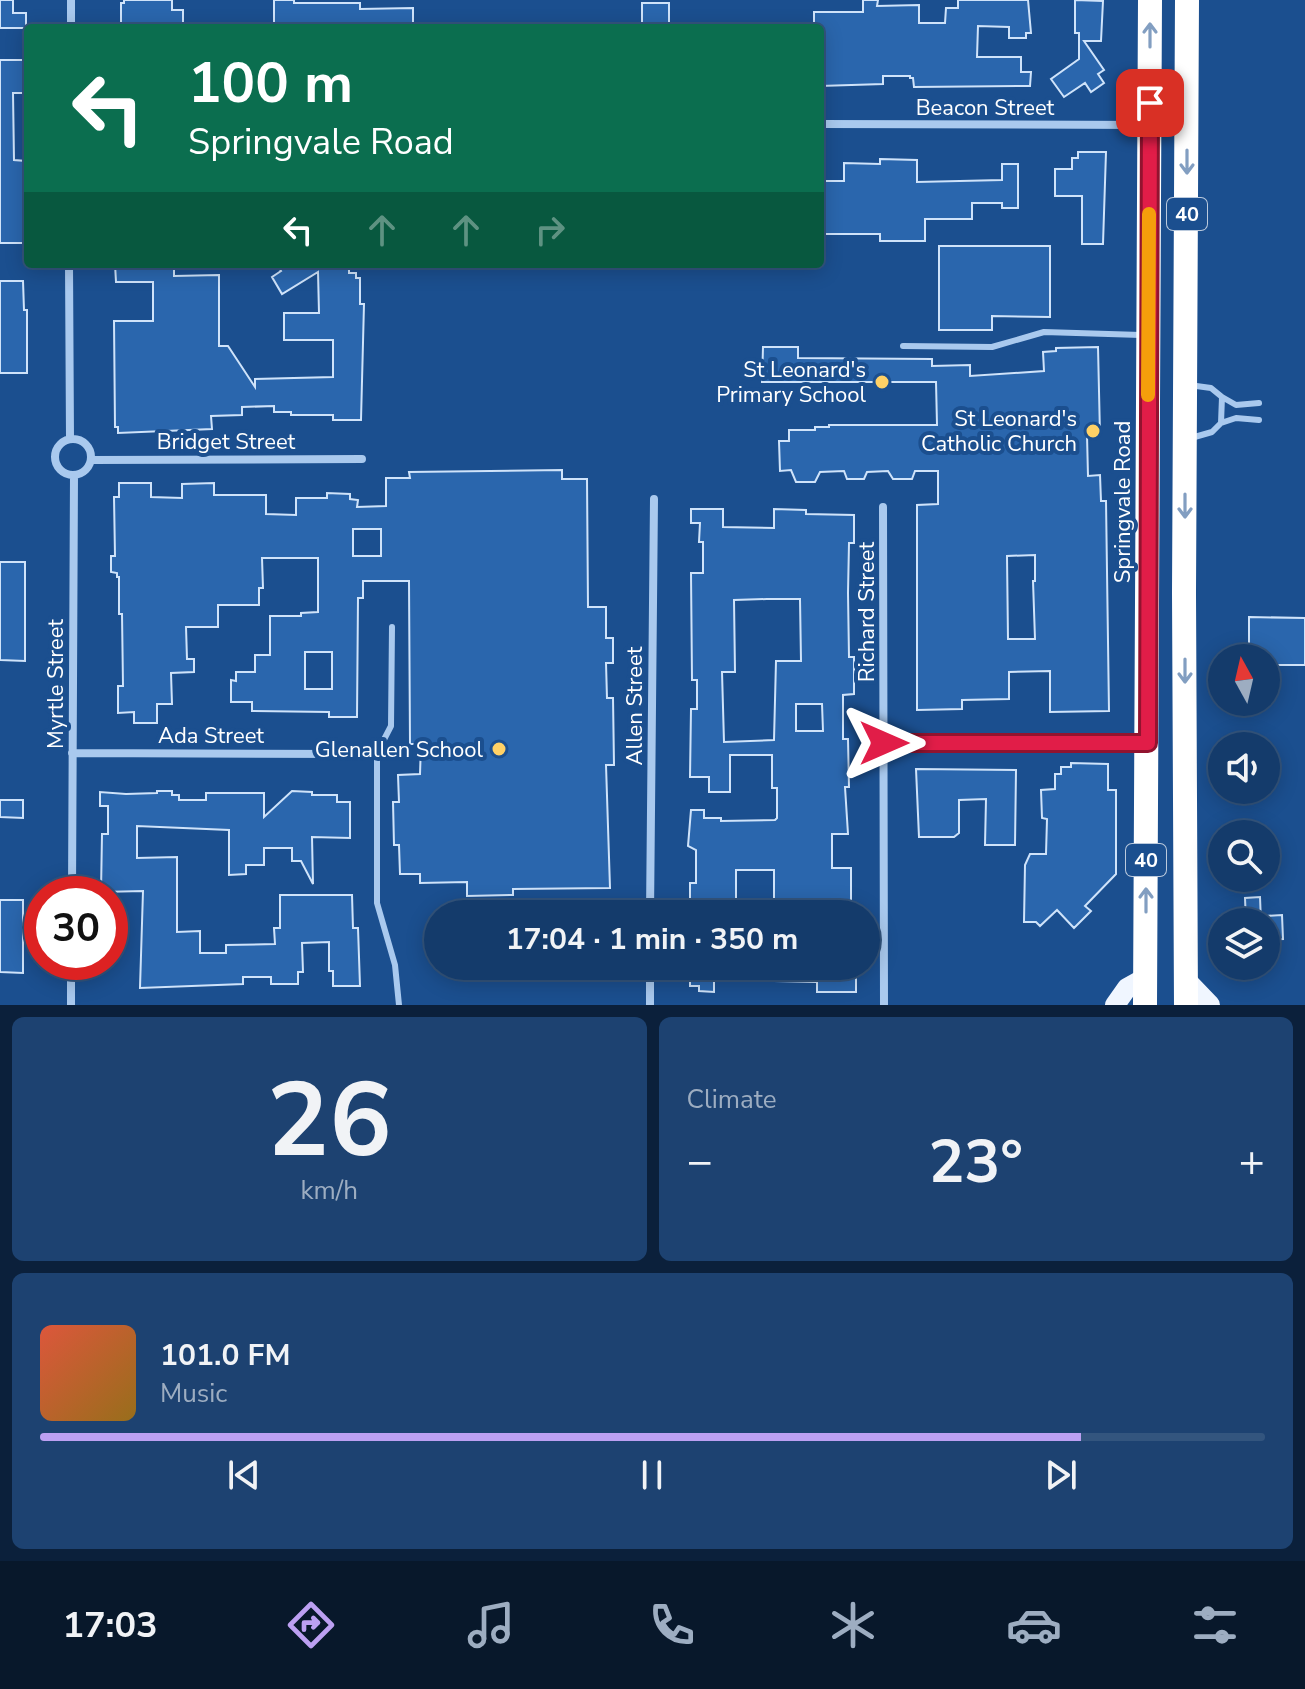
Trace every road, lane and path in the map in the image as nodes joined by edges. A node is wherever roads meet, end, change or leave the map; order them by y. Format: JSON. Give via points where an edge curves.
{"nodes":[{"id":1,"x":71,"y":0,"type":"edge"},
{"id":2,"x":1150,"y":0,"type":"edge"},
{"id":3,"x":1187,"y":0,"type":"edge"},
{"id":4,"x":71,"y":24,"type":"edge"},
{"id":5,"x":824,"y":124,"type":"edge"},
{"id":6,"x":1149,"y":126,"type":"junction"},
{"id":7,"x":69,"y":268,"type":"edge"},
{"id":8,"x":1148,"y":335,"type":"junction"},
{"id":9,"x":903,"y":346,"type":"dead end"},
{"id":10,"x":1186,"y":385,"type":"junction"},
{"id":11,"x":1222,"y":397,"type":"junction"},
{"id":12,"x":1259,"y":403,"type":"dead end"},
{"id":13,"x":1259,"y":420,"type":"dead end"},
{"id":14,"x":1221,"y":423,"type":"junction"},
{"id":15,"x":70,"y":439,"type":"junction"},
{"id":16,"x":1185,"y":440,"type":"junction"},
{"id":17,"x":362,"y":459,"type":"dead end"},
{"id":18,"x":91,"y":460,"type":"junction"},
{"id":19,"x":74,"y":475,"type":"junction"},
{"id":20,"x":654,"y":499,"type":"dead end"},
{"id":21,"x":883,"y":507,"type":"dead end"},
{"id":22,"x":1184,"y":593,"type":"junction"},
{"id":23,"x":1148,"y":601,"type":"junction"},
{"id":24,"x":392,"y":627,"type":"dead end"},
{"id":25,"x":884,"y":743,"type":"junction"},
{"id":26,"x":1148,"y":743,"type":"junction"},
{"id":27,"x":72,"y":753,"type":"junction"},
{"id":28,"x":349,"y":754,"type":"dead end"},
{"id":29,"x":72,"y":876,"type":"edge"},
{"id":30,"x":650,"y":900,"type":"edge"},
{"id":31,"x":1145,"y":978,"type":"junction"},
{"id":32,"x":71,"y":980,"type":"edge"},
{"id":33,"x":650,"y":980,"type":"edge"},
{"id":34,"x":1186,"y":980,"type":"junction"},
{"id":35,"x":71,"y":1005,"type":"edge"},
{"id":36,"x":399,"y":1005,"type":"edge"},
{"id":37,"x":650,"y":1005,"type":"edge"},
{"id":38,"x":884,"y":1005,"type":"edge"},
{"id":39,"x":1115,"y":1005,"type":"edge"},
{"id":40,"x":1145,"y":1005,"type":"edge"},
{"id":41,"x":1186,"y":1005,"type":"edge"},
{"id":42,"x":1210,"y":1005,"type":"edge"}],
"edges":[{"from":1,"to":4,"type":"street"},
{"from":6,"to":2,"type":"highway","name":"Springvale Road","number":"40","one_way":true},
{"from":3,"to":10,"type":"highway","number":"40","one_way":true},
{"from":5,"to":6,"type":"street","name":"Beacon Street"},
{"from":6,"to":8,"type":"highway","name":"Springvale Road","number":"40"},
{"from":7,"to":15,"type":"street"},
{"from":8,"to":9,"type":"lane","via":[[1044,332],[992,347]]},
{"from":8,"to":23,"type":"highway","name":"Springvale Road","number":"40"},
{"from":10,"to":11,"type":"lane","via":[[1211,388]]},
{"from":10,"to":16,"type":"highway","number":"40"},
{"from":11,"to":12,"type":"lane","via":[[1236,405]]},
{"from":11,"to":14,"type":"lane"},
{"from":13,"to":14,"type":"lane"},
{"from":14,"to":16,"type":"lane","via":[[1212,432]]},
{"from":15,"to":18,"type":"street","via":[[87,446]]},
{"from":15,"to":19,"type":"street","via":[[58,447],[55,458],[62,471]]},
{"from":16,"to":22,"type":"highway","number":"40","one_way":true},
{"from":17,"to":18,"type":"street","name":"Bridget Street"},
{"from":18,"to":19,"type":"street"},
{"from":19,"to":27,"type":"street","name":"Myrtle Street"},
{"from":20,"to":30,"type":"street","name":"Allen Street"},
{"from":21,"to":25,"type":"street","name":"Richard Street"},
{"from":22,"to":23,"type":"highway"},
{"from":22,"to":34,"type":"highway","number":"40","one_way":true},
{"from":23,"to":26,"type":"highway","name":"Springvale Road","number":"40"},
{"from":24,"to":36,"type":"lane","via":[[391,726],[377,753],[377,903],[395,965]]},
{"from":25,"to":26,"type":"street"},
{"from":25,"to":38,"type":"street","name":"Richard Street"},
{"from":31,"to":26,"type":"highway","name":"Springvale Road","number":"40","one_way":true},
{"from":27,"to":28,"type":"street","name":"Ada Street"},
{"from":27,"to":29,"type":"street","name":"Myrtle Street"},
{"from":31,"to":39,"type":"main road","via":[[1127,988]]},
{"from":31,"to":40,"type":"highway","name":"Springvale Road","number":"40"},
{"from":32,"to":35,"type":"street"},
{"from":33,"to":37,"type":"street"},
{"from":34,"to":41,"type":"highway","number":"40"},
{"from":34,"to":42,"type":"main road"}]}
